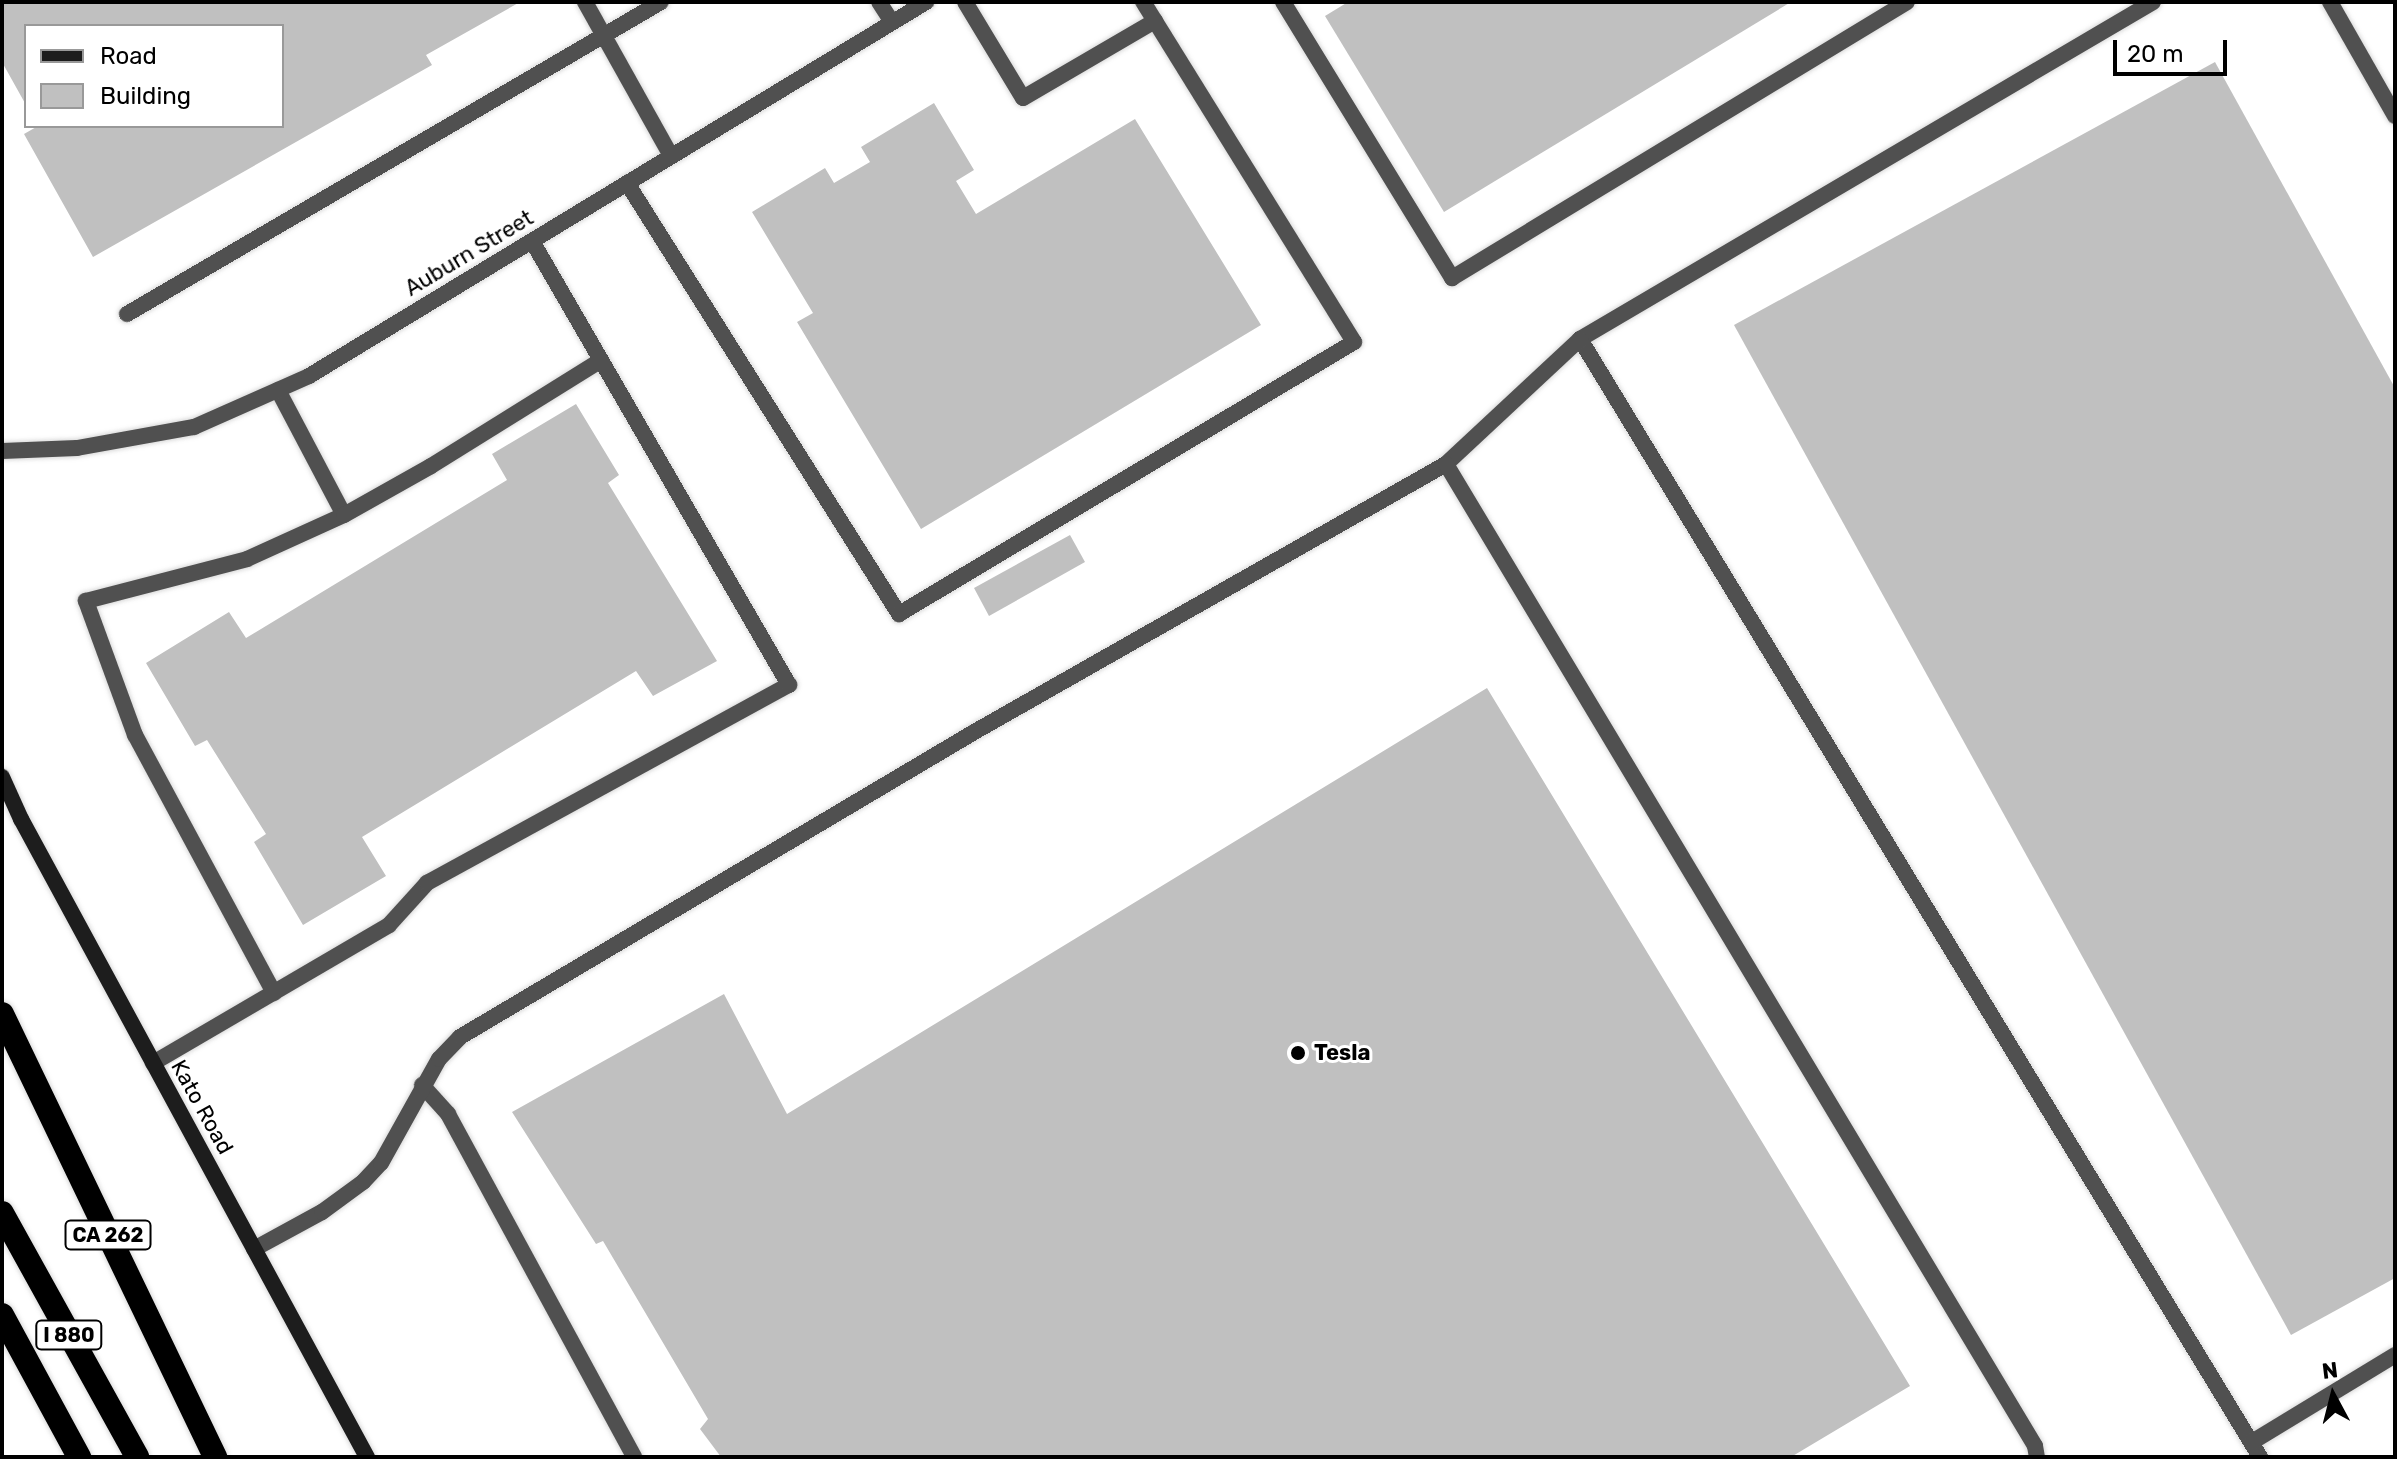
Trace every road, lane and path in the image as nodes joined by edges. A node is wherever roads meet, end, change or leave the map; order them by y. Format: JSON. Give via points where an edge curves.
{"nodes":[{"id":1,"x":585,"y":2,"type":"edge"},
{"id":2,"x":661,"y":2,"type":"edge"},
{"id":3,"x":879,"y":2,"type":"edge"},
{"id":4,"x":926,"y":2,"type":"edge"},
{"id":5,"x":965,"y":2,"type":"edge"},
{"id":6,"x":1143,"y":2,"type":"edge"},
{"id":7,"x":1283,"y":2,"type":"edge"},
{"id":8,"x":1907,"y":2,"type":"edge"},
{"id":9,"x":2153,"y":2,"type":"edge"},
{"id":10,"x":2330,"y":2,"type":"edge"},
{"id":11,"x":1155,"y":21,"type":"junction"},
{"id":12,"x":892,"y":22,"type":"junction"},
{"id":13,"x":604,"y":35,"type":"junction"},
{"id":14,"x":2395,"y":116,"type":"edge"},
{"id":15,"x":671,"y":156,"type":"junction"},
{"id":16,"x":627,"y":183,"type":"junction"},
{"id":17,"x":532,"y":241,"type":"junction"},
{"id":18,"x":127,"y":314,"type":"dead end"},
{"id":19,"x":1580,"y":339,"type":"junction"},
{"id":20,"x":601,"y":360,"type":"junction"},
{"id":21,"x":278,"y":390,"type":"junction"},
{"id":22,"x":2,"y":451,"type":"edge"},
{"id":23,"x":1446,"y":464,"type":"junction"},
{"id":24,"x":344,"y":515,"type":"junction"},
{"id":25,"x":2,"y":777,"type":"edge"},
{"id":26,"x":274,"y":993,"type":"junction"},
{"id":27,"x":2,"y":1014,"type":"edge"},
{"id":28,"x":153,"y":1063,"type":"junction"},
{"id":29,"x":422,"y":1085,"type":"junction"},
{"id":30,"x":2,"y":1213,"type":"edge"},
{"id":31,"x":254,"y":1249,"type":"junction"},
{"id":32,"x":2,"y":1315,"type":"edge"},
{"id":33,"x":2395,"y":1355,"type":"edge"},
{"id":34,"x":2256,"y":1450,"type":"edge"},
{"id":35,"x":79,"y":1457,"type":"edge"},
{"id":36,"x":137,"y":1457,"type":"edge"},
{"id":37,"x":215,"y":1457,"type":"edge"},
{"id":38,"x":367,"y":1457,"type":"edge"},
{"id":39,"x":634,"y":1457,"type":"edge"},
{"id":40,"x":2037,"y":1457,"type":"edge"}],
"edges":[{"from":1,"to":13,"type":"street"},
{"from":2,"to":13,"type":"street"},
{"from":3,"to":12,"type":"street"},
{"from":4,"to":12,"type":"street","name":"Auburn Street"},
{"from":5,"to":11,"type":"street","via":[[1023,98]]},
{"from":6,"to":11,"type":"street"},
{"from":7,"to":8,"type":"street","via":[[1452,278]]},
{"from":9,"to":19,"type":"street"},
{"from":10,"to":14,"type":"street"},
{"from":11,"to":16,"type":"street","via":[[1354,342],[899,614]]},
{"from":12,"to":15,"type":"street","name":"Auburn Street"},
{"from":13,"to":15,"type":"street"},
{"from":13,"to":18,"type":"street"},
{"from":15,"to":16,"type":"street","name":"Auburn Street"},
{"from":16,"to":17,"type":"street","name":"Auburn Street"},
{"from":17,"to":20,"type":"street"},
{"from":17,"to":21,"type":"street","name":"Auburn Street"},
{"from":19,"to":23,"type":"street"},
{"from":19,"to":34,"type":"street"},
{"from":20,"to":24,"type":"street"},
{"from":20,"to":26,"type":"street","via":[[789,685],[427,883],[389,925]]},
{"from":21,"to":22,"type":"street","name":"Auburn Street","via":[[194,427],[77,448]]},
{"from":21,"to":24,"type":"street"},
{"from":23,"to":29,"type":"street","via":[[976,731],[460,1037]]},
{"from":23,"to":40,"type":"street"},
{"from":24,"to":26,"type":"street","via":[[247,559],[86,601],[135,735]]},
{"from":25,"to":28,"type":"street","name":"Kato Road"},
{"from":26,"to":28,"type":"street"},
{"from":27,"to":37,"type":"highway","number":"CA 262"},
{"from":28,"to":31,"type":"street","name":"Kato Road"},
{"from":29,"to":31,"type":"street","via":[[381,1163],[363,1182],[322,1212]]},
{"from":29,"to":39,"type":"street","via":[[448,1114]]},
{"from":30,"to":36,"type":"highway","number":"I 880"},
{"from":31,"to":38,"type":"street","name":"Kato Road"},
{"from":32,"to":35,"type":"highway","number":"I 880"},
{"from":33,"to":34,"type":"street"}]}
